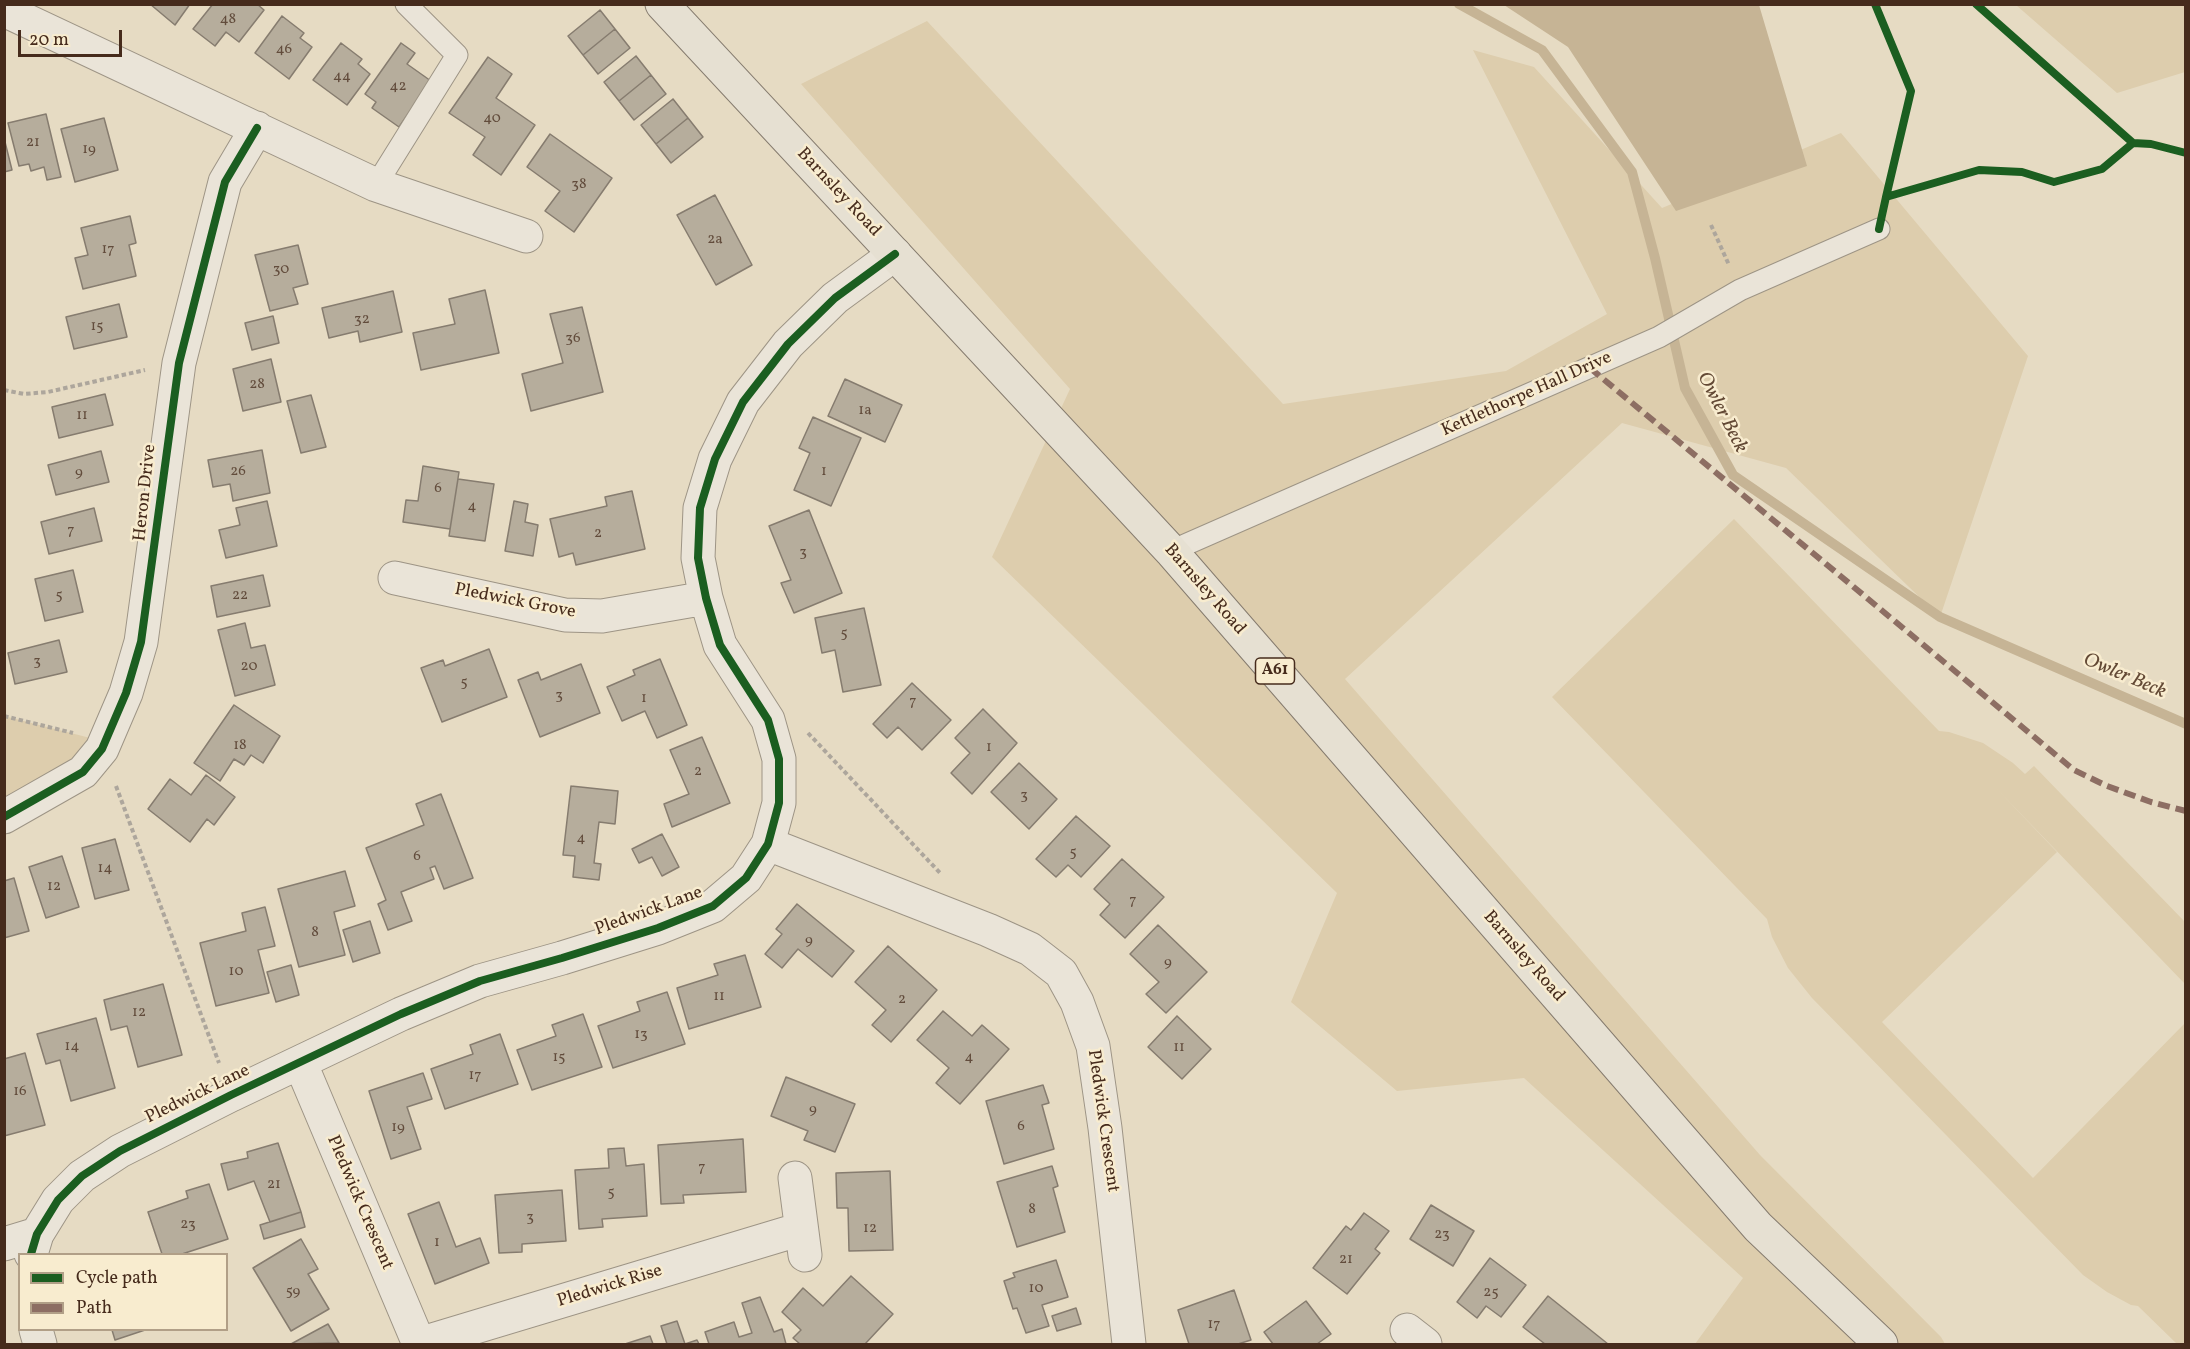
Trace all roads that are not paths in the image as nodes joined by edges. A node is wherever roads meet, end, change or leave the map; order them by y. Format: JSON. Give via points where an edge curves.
{"nodes":[{"id":1,"x":406,"y":4,"type":"edge"},
{"id":2,"x":662,"y":4,"type":"edge"},
{"id":3,"x":4,"y":10,"type":"edge"},
{"id":4,"x":257,"y":128,"type":"junction"},
{"id":5,"x":376,"y":185,"type":"junction"},
{"id":6,"x":1879,"y":229,"type":"dead end"},
{"id":7,"x":526,"y":236,"type":"dead end"},
{"id":8,"x":895,"y":254,"type":"junction"},
{"id":9,"x":1171,"y":551,"type":"junction"},
{"id":10,"x":395,"y":578,"type":"dead end"},
{"id":11,"x":706,"y":598,"type":"junction"},
{"id":12,"x":4,"y":817,"type":"edge"},
{"id":13,"x":768,"y":844,"type":"junction"},
{"id":14,"x":300,"y":1062,"type":"junction"},
{"id":15,"x":795,"y":1178,"type":"dead end"},
{"id":16,"x":4,"y":1244,"type":"edge"},
{"id":17,"x":34,"y":1244,"type":"edge"},
{"id":18,"x":419,"y":1344,"type":"edge"},
{"id":19,"x":1129,"y":1344,"type":"edge"},
{"id":20,"x":1881,"y":1344,"type":"edge"}],
"edges":[{"from":1,"to":5,"type":"lane","via":[[457,55]]},
{"from":2,"to":8,"type":"main road","name":"Barnsley Road","number":"A61"},
{"from":3,"to":4,"type":"street"},
{"from":4,"to":5,"type":"street"},
{"from":4,"to":12,"type":"street","name":"Heron Drive","via":[[225,182],[178,363],[141,642],[126,693],[104,745],[83,772]]},
{"from":5,"to":7,"type":"street"},
{"from":6,"to":9,"type":"lane","name":"Kettlethorpe Hall Drive","via":[[1740,290],[1659,337]]},
{"from":8,"to":9,"type":"main road","name":"Barnsley Road","number":"A61"},
{"from":8,"to":11,"type":"street","name":"Pledwick Lane","via":[[835,298],[788,344],[742,402],[715,459],[700,508],[698,558]]},
{"from":9,"to":20,"type":"main road","name":"Barnsley Road","number":"A61","via":[[1758,1227]]},
{"from":10,"to":11,"type":"street","name":"Pledwick Grove","via":[[565,615],[602,616]]},
{"from":11,"to":13,"type":"street","name":"Pledwick Lane","via":[[720,645],[768,720],[779,759],[779,803]]},
{"from":13,"to":14,"type":"street","name":"Pledwick Lane","via":[[746,878],[713,906],[647,931],[480,981]]},
{"from":13,"to":19,"type":"street","name":"Pledwick Crescent","via":[[1030,949],[1061,973],[1077,1002],[1093,1046]]},
{"from":14,"to":17,"type":"street","name":"Pledwick Lane","via":[[120,1151],[82,1176],[58,1200]]},
{"from":14,"to":18,"type":"street","name":"Pledwick Crescent"},
{"from":15,"to":18,"type":"street","name":"Pledwick Rise","via":[[802,1242]]},
{"from":16,"to":17,"type":"street"}]}
